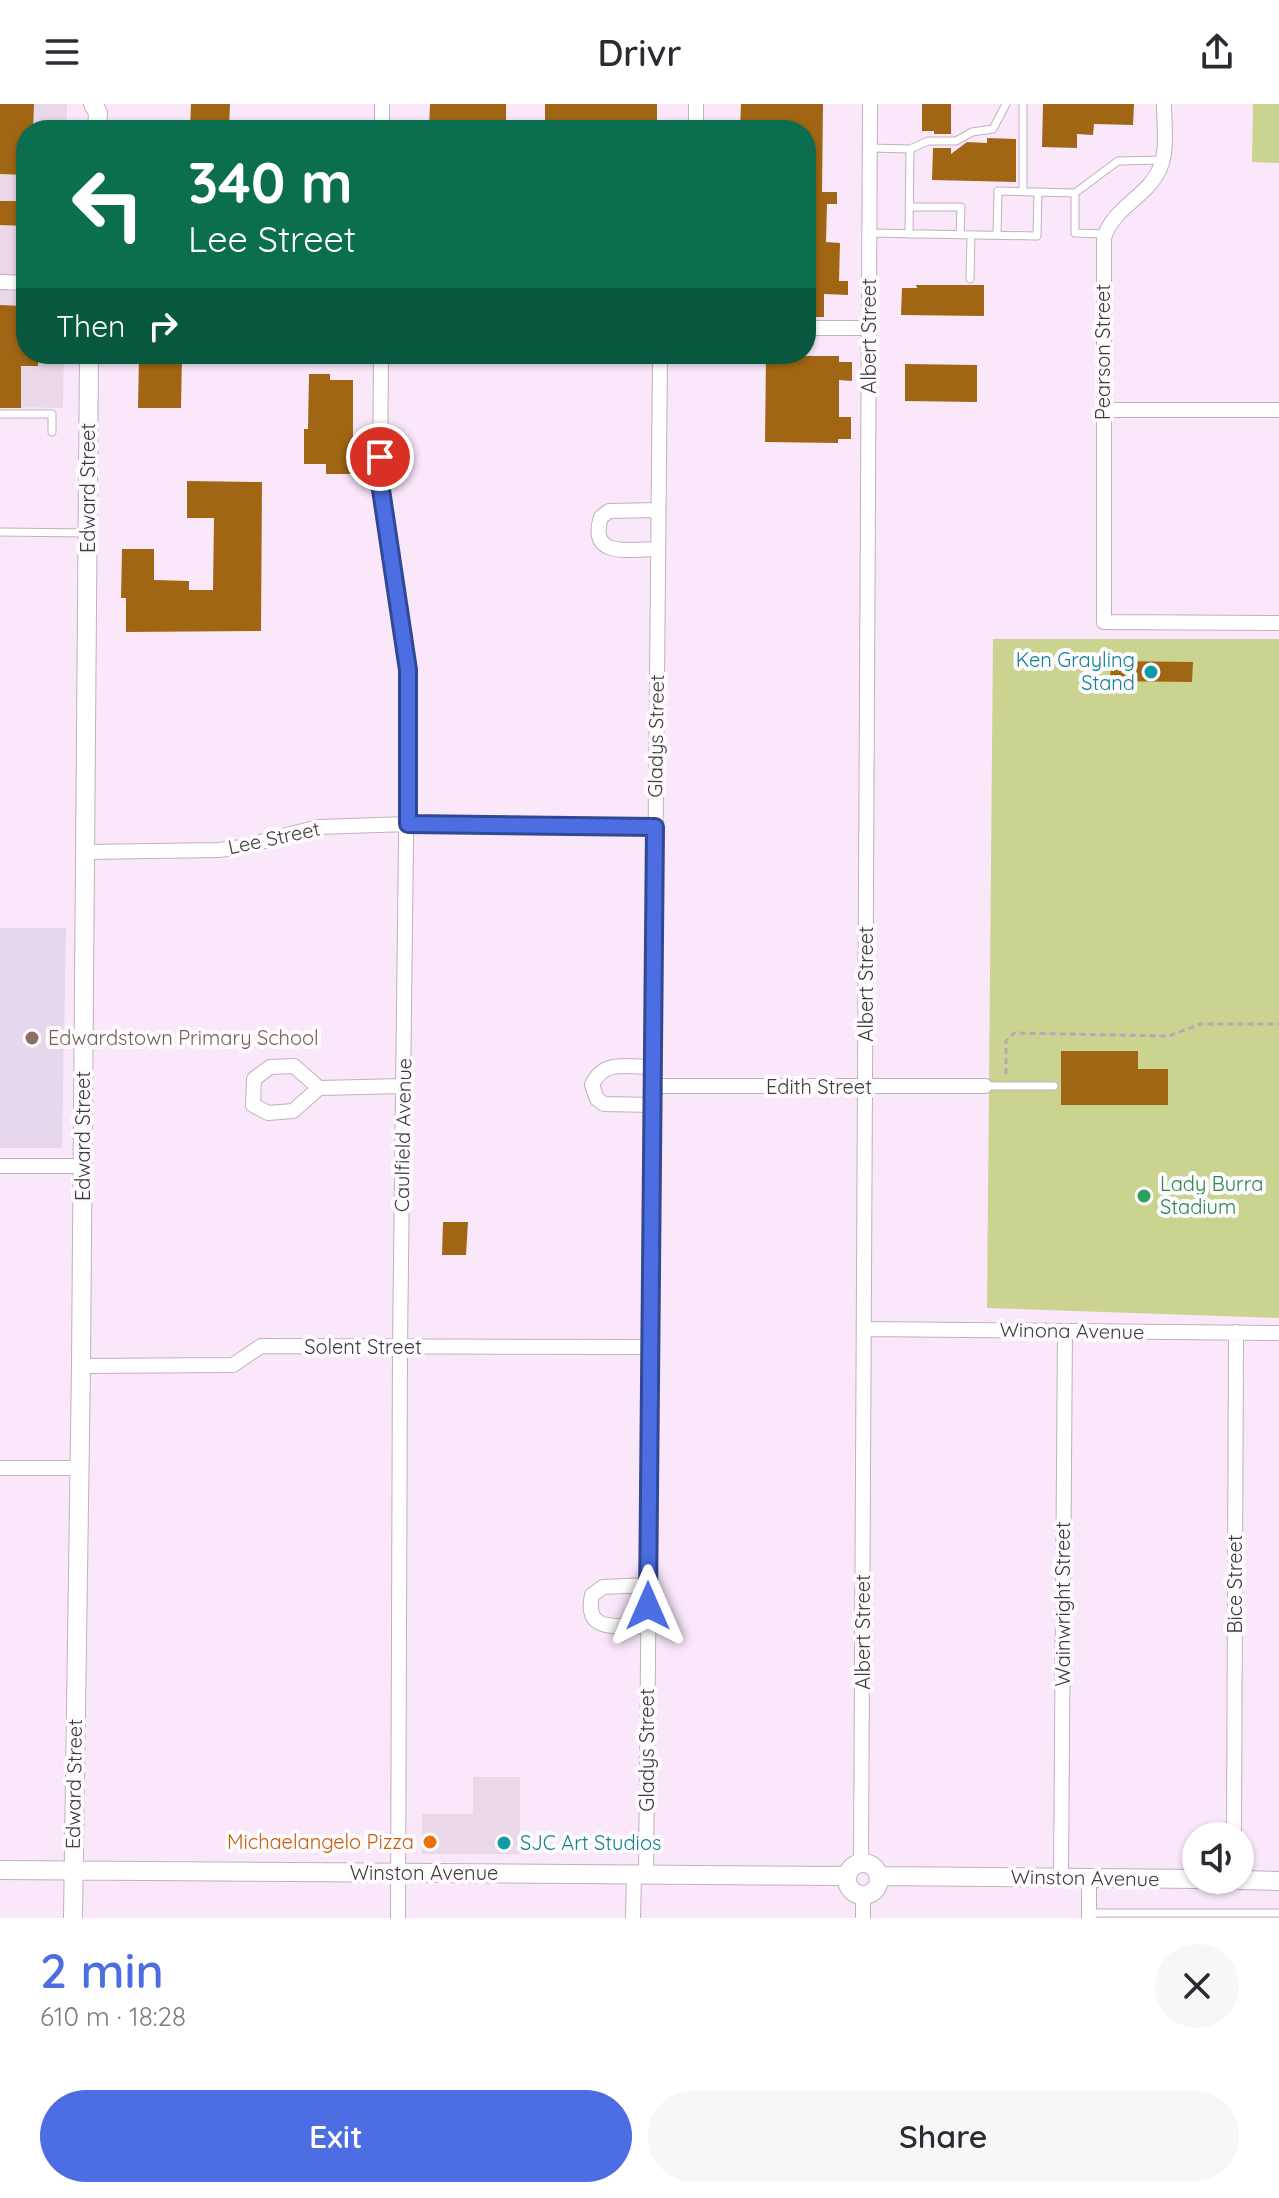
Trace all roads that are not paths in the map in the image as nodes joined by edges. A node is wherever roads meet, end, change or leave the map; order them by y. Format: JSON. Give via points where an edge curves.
{"nodes":[{"id":1,"x":870,"y":104,"type":"edge"},
{"id":2,"x":1006,"y":104,"type":"edge"},
{"id":3,"x":1023,"y":104,"type":"edge"},
{"id":4,"x":1164,"y":104,"type":"edge"},
{"id":5,"x":870,"y":148,"type":"junction"},
{"id":6,"x":910,"y":149,"type":"junction"},
{"id":7,"x":1162,"y":160,"type":"junction"},
{"id":8,"x":1023,"y":191,"type":"junction"},
{"id":9,"x":1038,"y":192,"type":"junction"},
{"id":10,"x":1075,"y":193,"type":"junction"},
{"id":11,"x":909,"y":207,"type":"junction"},
{"id":12,"x":870,"y":233,"type":"junction"},
{"id":13,"x":909,"y":234,"type":"junction"},
{"id":14,"x":1105,"y":234,"type":"junction"},
{"id":15,"x":960,"y":235,"type":"junction"},
{"id":16,"x":971,"y":235,"type":"junction"},
{"id":17,"x":997,"y":235,"type":"junction"},
{"id":18,"x":970,"y":279,"type":"dead end"},
{"id":19,"x":816,"y":328,"type":"edge"},
{"id":20,"x":869,"y":328,"type":"junction"},
{"id":21,"x":89,"y":364,"type":"edge"},
{"id":22,"x":381,"y":364,"type":"edge"},
{"id":23,"x":660,"y":364,"type":"edge"},
{"id":24,"x":1103,"y":410,"type":"junction"},
{"id":25,"x":1279,"y":410,"type":"edge"},
{"id":26,"x":0,"y":414,"type":"edge"},
{"id":27,"x":52,"y":432,"type":"dead end"},
{"id":28,"x":658,"y":510,"type":"junction"},
{"id":29,"x":0,"y":532,"type":"edge"},
{"id":30,"x":87,"y":533,"type":"junction"},
{"id":31,"x":658,"y":549,"type":"junction"},
{"id":32,"x":1279,"y":623,"type":"edge"},
{"id":33,"x":408,"y":824,"type":"junction"},
{"id":34,"x":655,"y":827,"type":"junction"},
{"id":35,"x":85,"y":852,"type":"junction"},
{"id":36,"x":653,"y":1067,"type":"junction"},
{"id":37,"x":404,"y":1086,"type":"junction"},
{"id":38,"x":653,"y":1086,"type":"junction"},
{"id":39,"x":985,"y":1086,"type":"joint"},
{"id":40,"x":1054,"y":1086,"type":"dead end"},
{"id":41,"x":866,"y":1087,"type":"junction"},
{"id":42,"x":319,"y":1088,"type":"junction"},
{"id":43,"x":653,"y":1105,"type":"junction"},
{"id":44,"x":0,"y":1166,"type":"edge"},
{"id":45,"x":83,"y":1166,"type":"junction"},
{"id":46,"x":864,"y":1329,"type":"junction"},
{"id":47,"x":1065,"y":1331,"type":"junction"},
{"id":48,"x":1236,"y":1332,"type":"junction"},
{"id":49,"x":1279,"y":1333,"type":"edge"},
{"id":50,"x":400,"y":1347,"type":"junction"},
{"id":51,"x":651,"y":1347,"type":"junction"},
{"id":52,"x":81,"y":1366,"type":"junction"},
{"id":53,"x":0,"y":1468,"type":"edge"},
{"id":54,"x":78,"y":1468,"type":"junction"},
{"id":55,"x":648,"y":1585,"type":"junction"},
{"id":56,"x":648,"y":1626,"type":"junction"},
{"id":57,"x":1234,"y":1822,"type":"edge"},
{"id":58,"x":861,"y":1863,"type":"junction"},
{"id":59,"x":0,"y":1870,"type":"edge"},
{"id":60,"x":73,"y":1871,"type":"junction"},
{"id":61,"x":399,"y":1873,"type":"junction"},
{"id":62,"x":640,"y":1875,"type":"junction"},
{"id":63,"x":847,"y":1876,"type":"junction"},
{"id":64,"x":878,"y":1876,"type":"junction"},
{"id":65,"x":1061,"y":1877,"type":"junction"},
{"id":66,"x":1089,"y":1877,"type":"junction"},
{"id":67,"x":1182,"y":1879,"type":"edge"},
{"id":68,"x":1254,"y":1880,"type":"edge"},
{"id":69,"x":1279,"y":1881,"type":"edge"},
{"id":70,"x":863,"y":1896,"type":"junction"},
{"id":71,"x":1279,"y":1913,"type":"edge"},
{"id":72,"x":1089,"y":1915,"type":"edge"},
{"id":73,"x":73,"y":1918,"type":"edge"},
{"id":74,"x":398,"y":1918,"type":"edge"},
{"id":75,"x":633,"y":1918,"type":"edge"},
{"id":76,"x":863,"y":1918,"type":"edge"}],
"edges":[{"from":1,"to":5,"type":"street","name":"Albert Street"},
{"from":2,"to":6,"type":"lane","via":[[993,129]]},
{"from":3,"to":8,"type":"lane"},
{"from":4,"to":7,"type":"street"},
{"from":5,"to":6,"type":"lane"},
{"from":5,"to":12,"type":"street","name":"Albert Street"},
{"from":6,"to":11,"type":"lane"},
{"from":7,"to":10,"type":"lane","via":[[1118,161]]},
{"from":7,"to":14,"type":"street","via":[[1153,181],[1117,213]]},
{"from":8,"to":9,"type":"lane"},
{"from":8,"to":17,"type":"lane","via":[[998,191]]},
{"from":9,"to":10,"type":"lane"},
{"from":9,"to":17,"type":"lane","via":[[1037,236]]},
{"from":10,"to":14,"type":"lane","via":[[1075,233]]},
{"from":11,"to":13,"type":"lane"},
{"from":11,"to":15,"type":"lane","via":[[961,207]]},
{"from":12,"to":13,"type":"lane"},
{"from":12,"to":20,"type":"street","name":"Albert Street"},
{"from":13,"to":15,"type":"lane"},
{"from":14,"to":24,"type":"street","name":"Pearson Street"},
{"from":15,"to":16,"type":"lane"},
{"from":16,"to":17,"type":"lane"},
{"from":16,"to":18,"type":"lane"},
{"from":19,"to":20,"type":"street"},
{"from":20,"to":41,"type":"street","name":"Albert Street"},
{"from":21,"to":30,"type":"street","name":"Edward Street"},
{"from":22,"to":33,"type":"street","name":"Caulfield Avenue","via":[[380,483],[408,670]]},
{"from":23,"to":28,"type":"street","name":"Gladys Street"},
{"from":24,"to":25,"type":"street"},
{"from":24,"to":32,"type":"street","name":"Pearson Street","via":[[1104,622]]},
{"from":26,"to":27,"type":"lane","via":[[52,414]]},
{"from":28,"to":31,"type":"street","name":"Gladys Street"},
{"from":28,"to":31,"type":"street","via":[[609,511],[596,531],[608,548]]},
{"from":29,"to":30,"type":"lane"},
{"from":30,"to":35,"type":"street","name":"Edward Street"},
{"from":31,"to":34,"type":"street","name":"Gladys Street"},
{"from":33,"to":34,"type":"street","name":"Lee Street"},
{"from":33,"to":35,"type":"street","name":"Lee Street","via":[[318,827],[219,850]]},
{"from":33,"to":37,"type":"street","name":"Caulfield Avenue"},
{"from":34,"to":36,"type":"street","name":"Gladys Street"},
{"from":35,"to":45,"type":"street","name":"Edward Street"},
{"from":36,"to":38,"type":"street","name":"Gladys Street"},
{"from":36,"to":43,"type":"street","via":[[606,1067],[592,1085],[604,1104]]},
{"from":37,"to":42,"type":"street"},
{"from":37,"to":50,"type":"street","name":"Caulfield Avenue"},
{"from":38,"to":41,"type":"street","name":"Edith Street"},
{"from":38,"to":43,"type":"street","name":"Gladys Street"},
{"from":39,"to":40,"type":"lane"},
{"from":39,"to":41,"type":"street","name":"Edith Street"},
{"from":41,"to":46,"type":"street","name":"Albert Street"},
{"from":42,"to":42,"type":"street","via":[[294,1066],[270,1067],[254,1079],[253,1105],[268,1113],[293,1111]]},
{"from":43,"to":51,"type":"street","name":"Gladys Street"},
{"from":44,"to":45,"type":"street"},
{"from":45,"to":52,"type":"street","name":"Edward Street"},
{"from":46,"to":47,"type":"street","name":"Winona Avenue"},
{"from":46,"to":58,"type":"street","name":"Albert Street"},
{"from":47,"to":48,"type":"street","name":"Winona Avenue"},
{"from":47,"to":65,"type":"street","name":"Wainwright Street"},
{"from":48,"to":49,"type":"street","name":"Winona Avenue"},
{"from":48,"to":57,"type":"street","name":"Bice Street"},
{"from":50,"to":51,"type":"street","name":"Solent Street"},
{"from":50,"to":52,"type":"street","name":"Solent Street","via":[[261,1346],[233,1365]]},
{"from":50,"to":61,"type":"street","name":"Caulfield Avenue"},
{"from":51,"to":55,"type":"street","name":"Gladys Street"},
{"from":52,"to":54,"type":"street","name":"Edward Street"},
{"from":53,"to":54,"type":"street"},
{"from":54,"to":60,"type":"street","name":"Edward Street"},
{"from":55,"to":56,"type":"street","name":"Gladys Street"},
{"from":55,"to":56,"type":"street","via":[[603,1587],[592,1595],[589,1609],[604,1625]]},
{"from":56,"to":62,"type":"street","name":"Gladys Street"},
{"from":58,"to":63,"type":"street"},
{"from":58,"to":64,"type":"street","via":[[872,1866]]},
{"from":59,"to":60,"type":"street","name":"Winston Avenue"},
{"from":60,"to":61,"type":"street","name":"Winston Avenue"},
{"from":60,"to":73,"type":"street","name":"Edward Street"},
{"from":61,"to":62,"type":"street","name":"Winston Avenue"},
{"from":61,"to":74,"type":"street","name":"Caulfield Avenue"},
{"from":62,"to":63,"type":"street","name":"Winston Avenue"},
{"from":62,"to":75,"type":"street","name":"Gladys Street"},
{"from":63,"to":70,"type":"street","via":[[852,1891]]},
{"from":64,"to":65,"type":"street","name":"Winston Avenue"},
{"from":64,"to":70,"type":"street","via":[[875,1890]]},
{"from":65,"to":66,"type":"street","name":"Winston Avenue"},
{"from":66,"to":67,"type":"street","name":"Winston Avenue"},
{"from":66,"to":72,"type":"street"},
{"from":68,"to":69,"type":"street"},
{"from":70,"to":76,"type":"street"},
{"from":71,"to":72,"type":"lane"}]}
